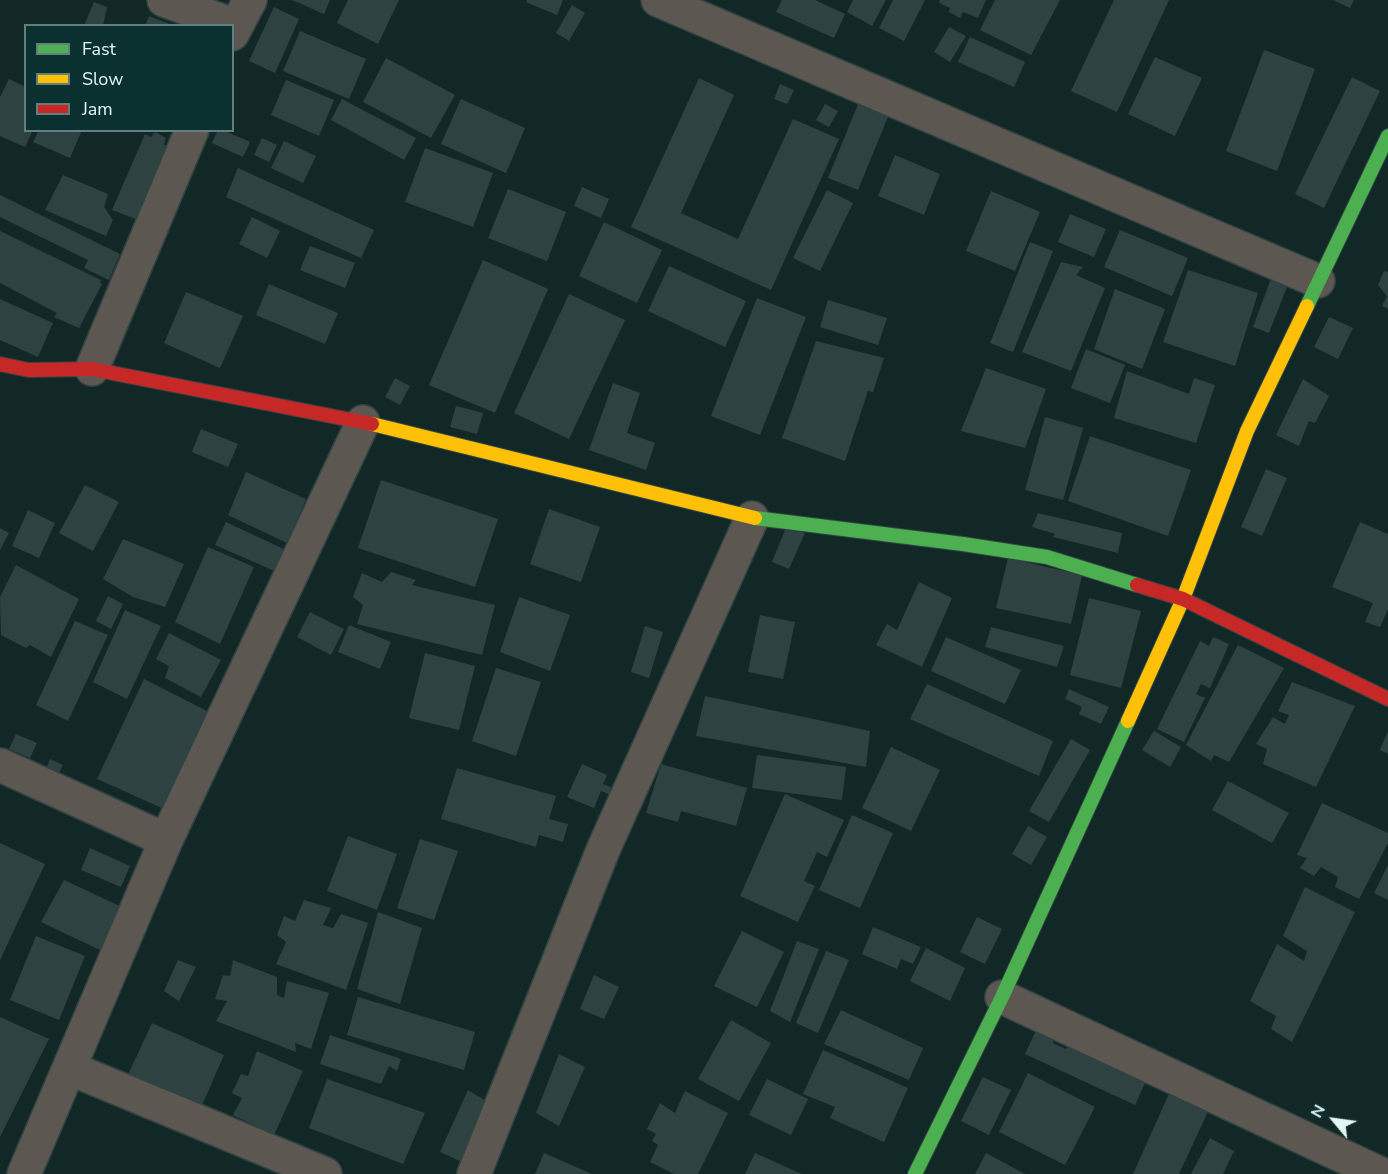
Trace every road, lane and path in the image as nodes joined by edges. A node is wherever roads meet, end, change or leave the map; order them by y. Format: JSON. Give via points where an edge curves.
{"nodes":[{"id":1,"x":164,"y":0,"type":"edge"},
{"id":2,"x":658,"y":0,"type":"edge"},
{"id":3,"x":239,"y":20,"type":"edge"},
{"id":4,"x":191,"y":132,"type":"edge"},
{"id":5,"x":1388,"y":136,"type":"edge"},
{"id":6,"x":1318,"y":281,"type":"junction"},
{"id":7,"x":0,"y":364,"type":"edge"},
{"id":8,"x":92,"y":369,"type":"junction"},
{"id":9,"x":363,"y":422,"type":"junction"},
{"id":10,"x":752,"y":518,"type":"junction"},
{"id":11,"x":1183,"y":599,"type":"junction"},
{"id":12,"x":1388,"y":699,"type":"edge"},
{"id":13,"x":0,"y":765,"type":"edge"},
{"id":14,"x":166,"y":840,"type":"junction"},
{"id":15,"x":1002,"y":996,"type":"junction"},
{"id":16,"x":69,"y":1068,"type":"junction"},
{"id":17,"x":24,"y":1174,"type":"edge"},
{"id":18,"x":325,"y":1174,"type":"edge"},
{"id":19,"x":474,"y":1174,"type":"edge"},
{"id":20,"x":915,"y":1174,"type":"edge"},
{"id":21,"x":1381,"y":1174,"type":"edge"}],
"edges":[{"from":1,"to":3,"type":"street"},
{"from":2,"to":6,"type":"street"},
{"from":4,"to":8,"type":"street"},
{"from":5,"to":6,"type":"street"},
{"from":6,"to":11,"type":"street","via":[[1247,430]]},
{"from":7,"to":8,"type":"street","via":[[29,370]]},
{"from":8,"to":9,"type":"street"},
{"from":9,"to":10,"type":"street"},
{"from":9,"to":14,"type":"street"},
{"from":10,"to":11,"type":"street","via":[[1047,557]]},
{"from":10,"to":19,"type":"street","via":[[603,850]]},
{"from":11,"to":12,"type":"street"},
{"from":11,"to":15,"type":"street"},
{"from":13,"to":14,"type":"street"},
{"from":14,"to":16,"type":"street"},
{"from":15,"to":20,"type":"street"},
{"from":15,"to":21,"type":"street"},
{"from":16,"to":17,"type":"street"},
{"from":16,"to":18,"type":"street"}]}
